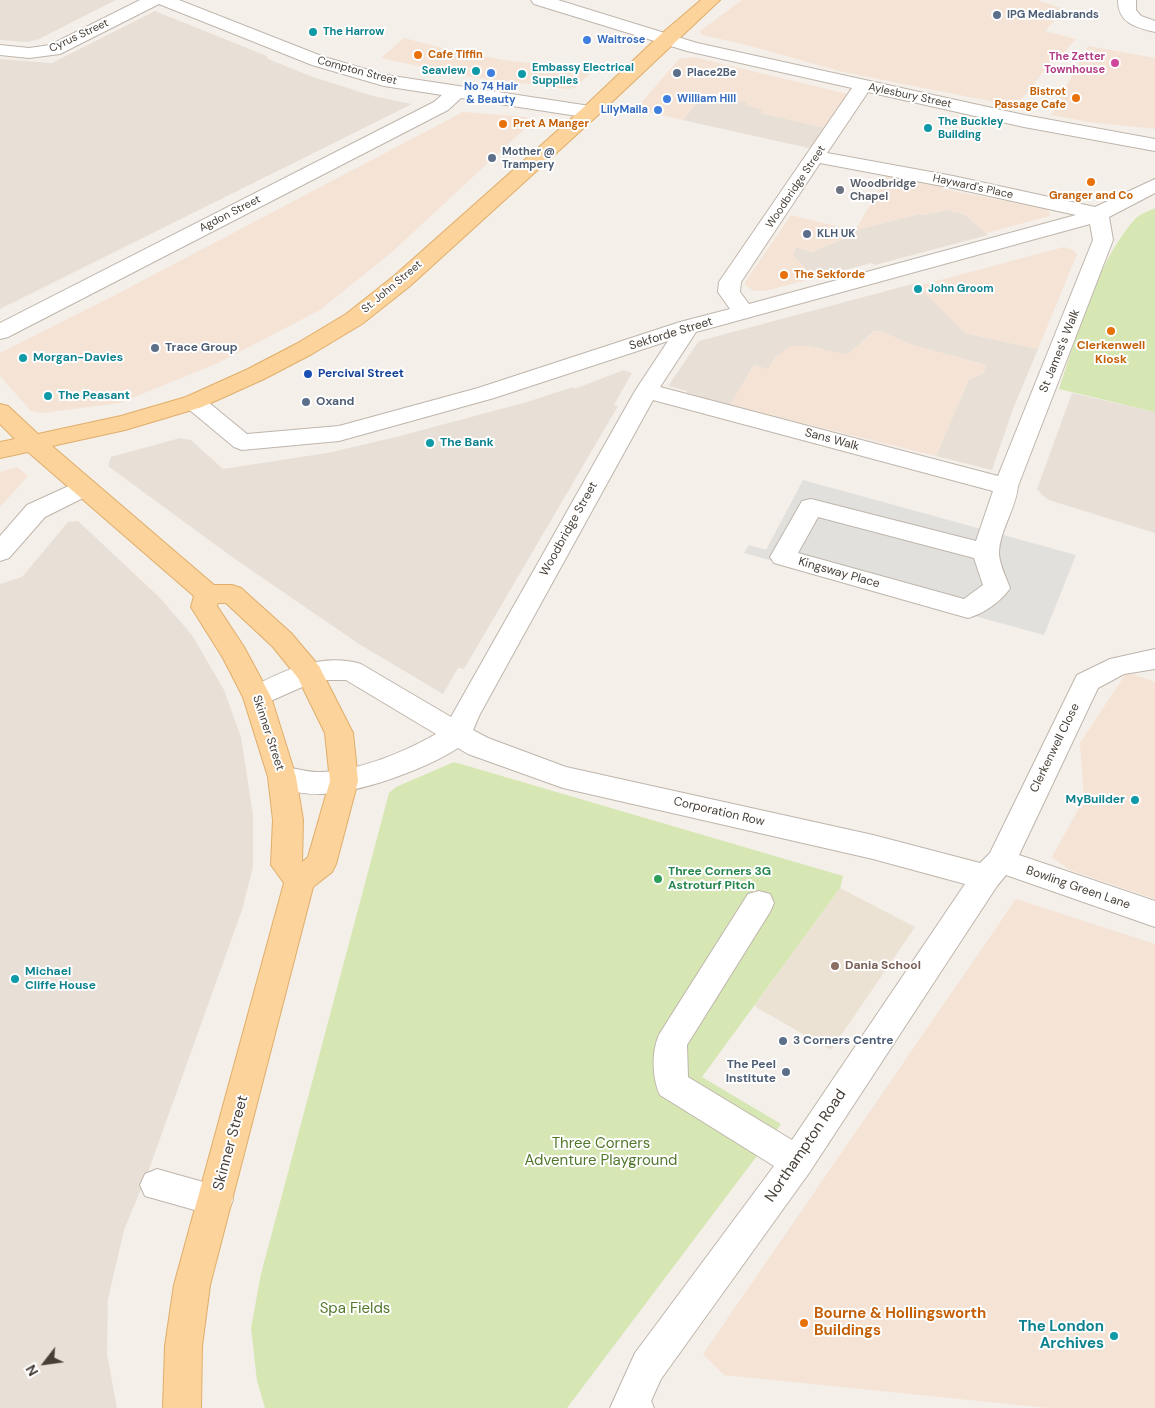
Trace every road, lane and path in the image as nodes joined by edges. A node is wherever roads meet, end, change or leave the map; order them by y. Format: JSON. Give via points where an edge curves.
{"nodes":[{"id":1,"x":154,"y":0,"type":"edge"},
{"id":2,"x":163,"y":0,"type":"edge"},
{"id":3,"x":540,"y":0,"type":"edge"},
{"id":4,"x":711,"y":0,"type":"edge"},
{"id":5,"x":1127,"y":0,"type":"edge"},
{"id":6,"x":568,"y":4,"type":"edge"},
{"id":7,"x":1155,"y":28,"type":"edge"},
{"id":8,"x":666,"y":39,"type":"junction"},
{"id":9,"x":0,"y":50,"type":"edge"},
{"id":10,"x":50,"y":51,"type":"junction"},
{"id":11,"x":75,"y":57,"type":"dead end"},
{"id":12,"x":864,"y":86,"type":"junction"},
{"id":13,"x":456,"y":92,"type":"junction"},
{"id":14,"x":590,"y":112,"type":"junction"},
{"id":15,"x":1155,"y":145,"type":"edge"},
{"id":16,"x":818,"y":157,"type":"junction"},
{"id":17,"x":1155,"y":185,"type":"edge"},
{"id":18,"x":1098,"y":214,"type":"junction"},
{"id":19,"x":744,"y":313,"type":"junction"},
{"id":20,"x":688,"y":327,"type":"junction"},
{"id":21,"x":0,"y":332,"type":"edge"},
{"id":22,"x":646,"y":391,"type":"junction"},
{"id":23,"x":194,"y":402,"type":"junction"},
{"id":24,"x":0,"y":411,"type":"edge"},
{"id":25,"x":33,"y":443,"type":"junction"},
{"id":26,"x":0,"y":450,"type":"edge"},
{"id":27,"x":84,"y":488,"type":"junction"},
{"id":28,"x":1006,"y":492,"type":"junction"},
{"id":29,"x":0,"y":552,"type":"edge"},
{"id":30,"x":986,"y":552,"type":"junction"},
{"id":31,"x":208,"y":594,"type":"junction"},
{"id":32,"x":1155,"y":659,"type":"edge"},
{"id":33,"x":309,"y":674,"type":"junction"},
{"id":34,"x":257,"y":697,"type":"junction"},
{"id":35,"x":457,"y":735,"type":"junction"},
{"id":36,"x":282,"y":777,"type":"junction"},
{"id":37,"x":344,"y":781,"type":"junction"},
{"id":38,"x":993,"y":869,"type":"junction"},
{"id":39,"x":300,"y":880,"type":"junction"},
{"id":40,"x":759,"y":903,"type":"dead end"},
{"id":41,"x":1155,"y":914,"type":"edge"},
{"id":42,"x":797,"y":1162,"type":"junction"},
{"id":43,"x":157,"y":1185,"type":"dead end"},
{"id":44,"x":216,"y":1200,"type":"junction"},
{"id":45,"x":182,"y":1408,"type":"edge"},
{"id":46,"x":635,"y":1408,"type":"edge"}],
"edges":[{"from":1,"to":10,"type":"street","name":"Cyrus Street"},
{"from":2,"to":13,"type":"street","name":"Compton Street","via":[[318,61],[384,80]]},
{"from":3,"to":6,"type":"street","name":"Aylesbury Street"},
{"from":4,"to":8,"type":"main road","name":"St. John Street"},
{"from":5,"to":7,"type":"street","via":[[1127,11],[1135,20]]},
{"from":6,"to":8,"type":"street","name":"Aylesbury Street"},
{"from":8,"to":12,"type":"street","name":"Aylesbury Street"},
{"from":8,"to":14,"type":"main road","name":"St. John Street"},
{"from":9,"to":10,"type":"street","name":"Cyrus Street"},
{"from":10,"to":11,"type":"street"},
{"from":12,"to":15,"type":"street","name":"Aylesbury Street","via":[[1024,121]]},
{"from":12,"to":16,"type":"street","name":"Woodbridge Street"},
{"from":13,"to":14,"type":"street","name":"Compton Street"},
{"from":13,"to":21,"type":"street","name":"Agdon Street","via":[[442,106]]},
{"from":14,"to":23,"type":"main road","name":"St. John Street","via":[[402,281],[354,318],[304,349]]},
{"from":16,"to":18,"type":"street","name":"Hayward's Place"},
{"from":16,"to":19,"type":"street","name":"Woodbridge Street","via":[[730,282],[729,292]]},
{"from":17,"to":18,"type":"street","name":"Sekforde Street"},
{"from":18,"to":19,"type":"street","name":"Sekforde Street","via":[[1066,226]]},
{"from":18,"to":28,"type":"street","name":"St James's Walk","via":[[1103,240]]},
{"from":19,"to":20,"type":"street","name":"Sekforde Street"},
{"from":20,"to":22,"type":"street","name":"Woodbridge Street"},
{"from":20,"to":23,"type":"street","name":"Sekforde Street","via":[[486,393],[339,433],[242,442]]},
{"from":22,"to":28,"type":"street","name":"Sans Walk"},
{"from":22,"to":35,"type":"street","name":"Woodbridge Street"},
{"from":23,"to":25,"type":"main road","name":"St. John Street","via":[[126,423]]},
{"from":24,"to":25,"type":"main road"},
{"from":25,"to":26,"type":"main road","name":"St. John Street"},
{"from":25,"to":27,"type":"main road"},
{"from":27,"to":29,"type":"street","via":[[36,511]]},
{"from":27,"to":31,"type":"main road"},
{"from":28,"to":30,"type":"street"},
{"from":30,"to":30,"type":"street","name":"Kingsway Place","via":[[997,588],[968,609],[783,557],[811,507]]},
{"from":31,"to":33,"type":"main road","via":[[232,594],[282,640]]},
{"from":31,"to":34,"type":"main road","name":"Skinner Street","via":[[204,607],[235,654]]},
{"from":32,"to":38,"type":"street","name":"Clerkenwell Close","via":[[1120,664],[1087,682]]},
{"from":33,"to":34,"type":"street"},
{"from":33,"to":35,"type":"street","via":[[326,670],[351,671]]},
{"from":33,"to":37,"type":"main road","via":[[339,733]]},
{"from":34,"to":36,"type":"main road","name":"Skinner Street"},
{"from":35,"to":37,"type":"street","via":[[440,746]]},
{"from":35,"to":38,"type":"street","name":"Corporation Row","via":[[563,777],[873,847]]},
{"from":36,"to":37,"type":"street","via":[[310,783]]},
{"from":36,"to":39,"type":"main road","name":"Skinner Street","via":[[288,820],[286,865]]},
{"from":37,"to":39,"type":"main road","via":[[321,864]]},
{"from":38,"to":41,"type":"street","name":"Bowling Green Lane"},
{"from":38,"to":42,"type":"street","name":"Northampton Road"},
{"from":39,"to":44,"type":"main road","name":"Skinner Street"},
{"from":40,"to":42,"type":"street","via":[[671,1043],[672,1085]]},
{"from":42,"to":46,"type":"street","name":"Northampton Road","via":[[648,1366],[629,1408]]},
{"from":43,"to":44,"type":"street"},
{"from":44,"to":45,"type":"main road","name":"Skinner Street","via":[[192,1284],[185,1329]]}]}
